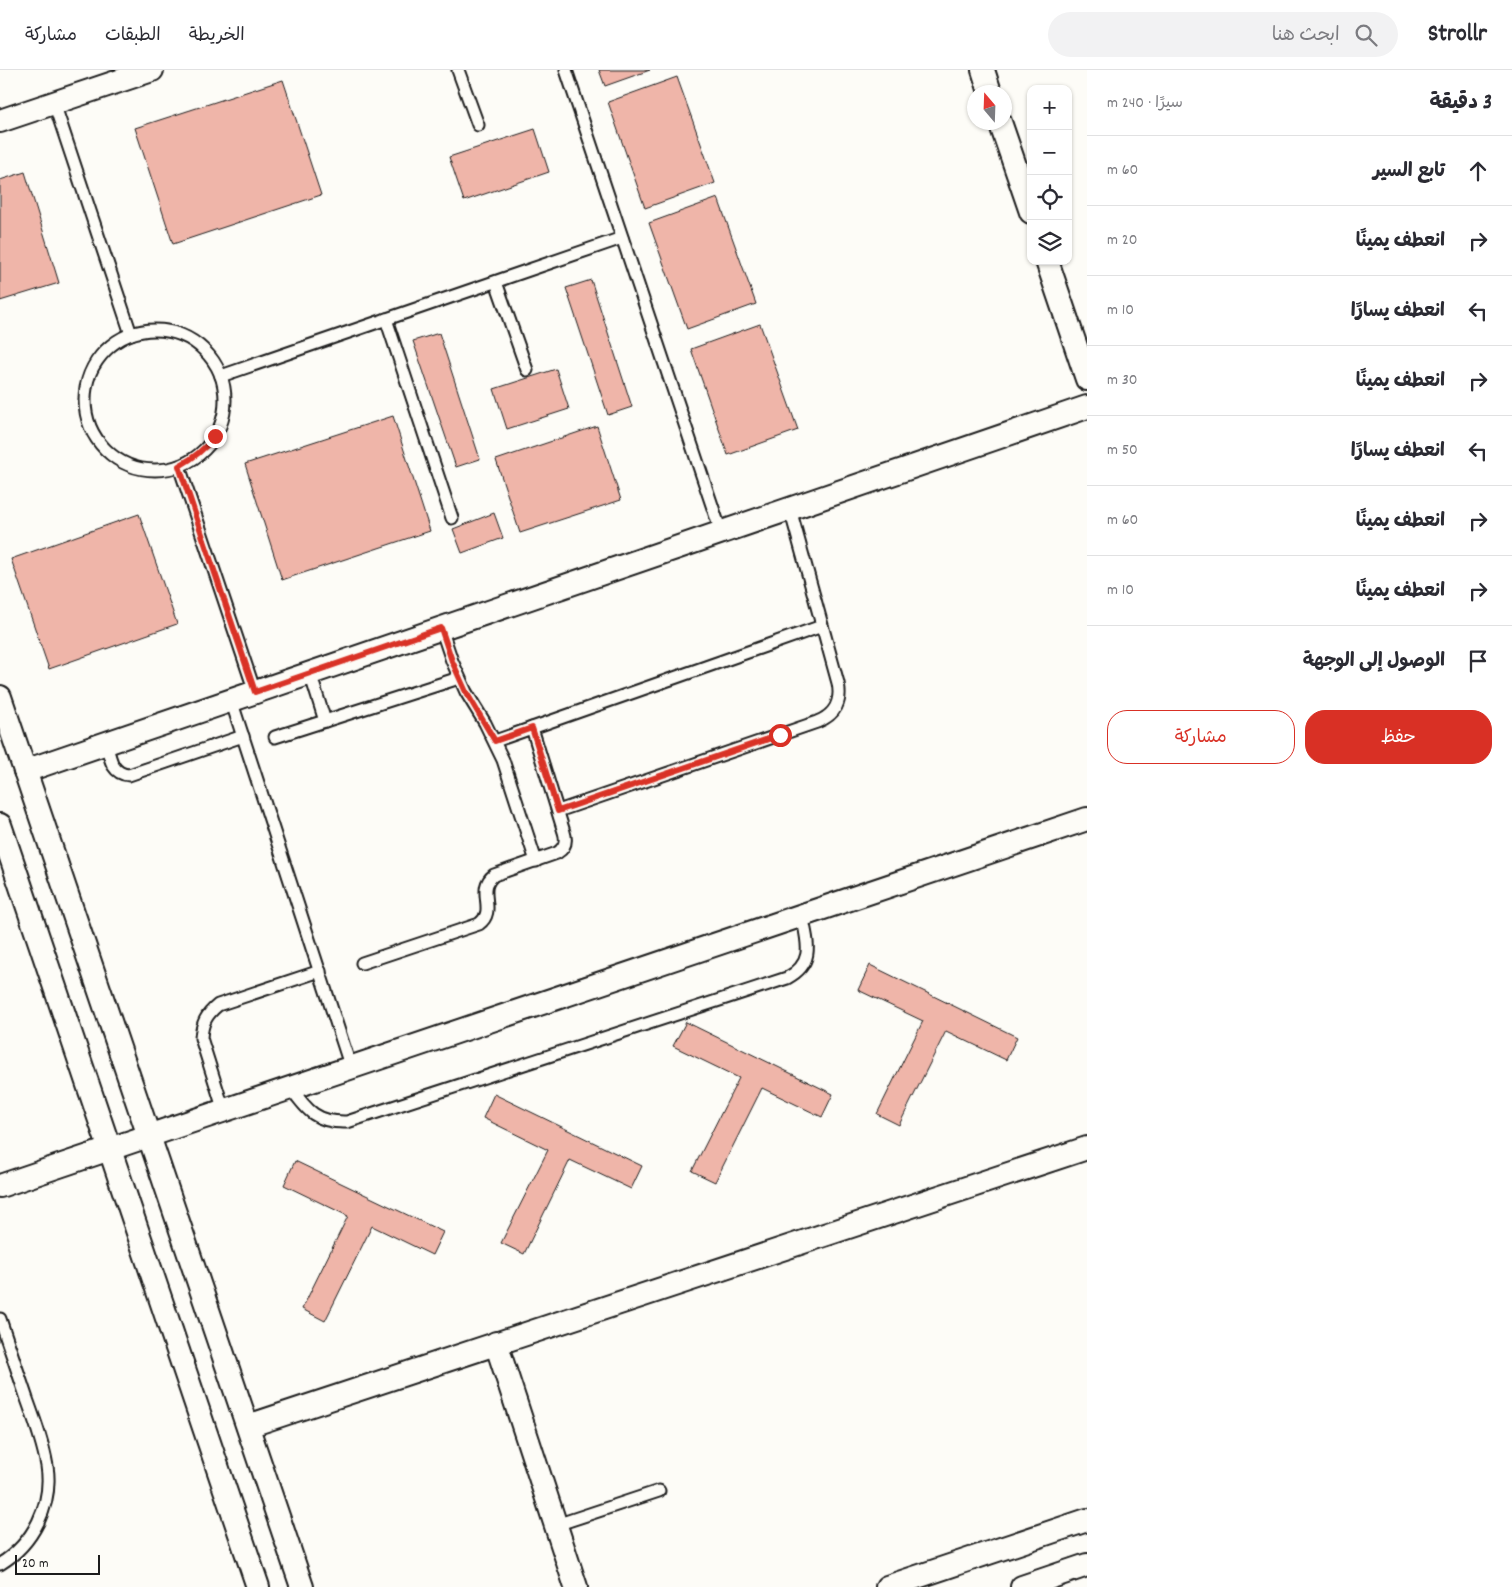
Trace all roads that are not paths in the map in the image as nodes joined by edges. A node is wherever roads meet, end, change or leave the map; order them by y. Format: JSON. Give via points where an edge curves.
{"nodes":[{"id":1,"x":152,"y":70,"type":"edge"},
{"id":2,"x":458,"y":70,"type":"edge"},
{"id":3,"x":566,"y":70,"type":"edge"},
{"id":4,"x":982,"y":70,"type":"edge"},
{"id":5,"x":987,"y":85,"type":"edge"},
{"id":6,"x":54,"y":103,"type":"junction"},
{"id":7,"x":0,"y":121,"type":"edge"},
{"id":8,"x":478,"y":125,"type":"dead end"},
{"id":9,"x":1003,"y":130,"type":"edge"},
{"id":10,"x":1027,"y":200,"type":"edge"},
{"id":11,"x":622,"y":238,"type":"junction"},
{"id":12,"x":1048,"y":265,"type":"edge"},
{"id":13,"x":496,"y":282,"type":"junction"},
{"id":14,"x":386,"y":319,"type":"junction"},
{"id":15,"x":131,"y":334,"type":"junction"},
{"id":16,"x":527,"y":370,"type":"dead end"},
{"id":17,"x":221,"y":376,"type":"junction"},
{"id":18,"x":1087,"y":379,"type":"edge"},
{"id":19,"x":1087,"y":407,"type":"edge"},
{"id":20,"x":179,"y":466,"type":"junction"},
{"id":21,"x":790,"y":509,"type":"junction"},
{"id":22,"x":452,"y":518,"type":"dead end"},
{"id":23,"x":721,"y":532,"type":"junction"},
{"id":24,"x":822,"y":626,"type":"junction"},
{"id":25,"x":441,"y":628,"type":"junction"},
{"id":26,"x":310,"y":673,"type":"junction"},
{"id":27,"x":459,"y":678,"type":"junction"},
{"id":28,"x":255,"y":692,"type":"junction"},
{"id":29,"x":0,"y":697,"type":"edge"},
{"id":30,"x":232,"y":700,"type":"junction"},
{"id":31,"x":325,"y":721,"type":"junction"},
{"id":32,"x":532,"y":728,"type":"junction"},
{"id":33,"x":243,"y":736,"type":"junction"},
{"id":34,"x":275,"y":737,"type":"dead end"},
{"id":35,"x":495,"y":741,"type":"junction"},
{"id":36,"x":106,"y":742,"type":"junction"},
{"id":37,"x":25,"y":770,"type":"junction"},
{"id":38,"x":558,"y":811,"type":"junction"},
{"id":39,"x":1087,"y":819,"type":"edge"},
{"id":40,"x":0,"y":825,"type":"edge"},
{"id":41,"x":536,"y":861,"type":"junction"},
{"id":42,"x":802,"y":915,"type":"junction"},
{"id":43,"x":362,"y":963,"type":"dead end"},
{"id":44,"x":320,"y":971,"type":"junction"},
{"id":45,"x":351,"y":1068,"type":"junction"},
{"id":46,"x":291,"y":1088,"type":"junction"},
{"id":47,"x":224,"y":1111,"type":"junction"},
{"id":48,"x":149,"y":1136,"type":"junction"},
{"id":49,"x":1087,"y":1148,"type":"edge"},
{"id":50,"x":110,"y":1149,"type":"junction"},
{"id":51,"x":0,"y":1186,"type":"edge"},
{"id":52,"x":0,"y":1319,"type":"edge"},
{"id":53,"x":496,"y":1343,"type":"junction"},
{"id":54,"x":248,"y":1426,"type":"junction"},
{"id":55,"x":659,"y":1492,"type":"dead end"},
{"id":56,"x":1087,"y":1520,"type":"edge"},
{"id":57,"x":556,"y":1525,"type":"junction"},
{"id":58,"x":0,"y":1564,"type":"edge"},
{"id":59,"x":1087,"y":1565,"type":"edge"},
{"id":60,"x":258,"y":1587,"type":"edge"},
{"id":61,"x":302,"y":1587,"type":"edge"},
{"id":62,"x":576,"y":1587,"type":"edge"},
{"id":63,"x":887,"y":1587,"type":"edge"},
{"id":64,"x":1022,"y":1587,"type":"edge"}],
"edges":[{"from":1,"to":6,"type":"street"},
{"from":2,"to":8,"type":"lane"},
{"from":3,"to":11,"type":"lane"},
{"from":4,"to":5,"type":"street"},
{"from":6,"to":7,"type":"street"},
{"from":6,"to":15,"type":"lane"},
{"from":9,"to":10,"type":"street"},
{"from":11,"to":13,"type":"lane"},
{"from":11,"to":23,"type":"lane"},
{"from":12,"to":18,"type":"street"},
{"from":13,"to":14,"type":"lane"},
{"from":13,"to":16,"type":"lane"},
{"from":14,"to":17,"type":"lane"},
{"from":14,"to":22,"type":"lane"},
{"from":15,"to":17,"type":"lane","via":[[146,330],[178,333],[204,350]]},
{"from":15,"to":20,"type":"lane","via":[[116,341],[95,363],[84,393],[88,424],[105,451],[132,467],[164,470]]},
{"from":17,"to":20,"type":"lane","via":[[225,407],[222,422],[206,449]]},
{"from":19,"to":21,"type":"street"},
{"from":20,"to":28,"type":"lane"},
{"from":21,"to":23,"type":"street"},
{"from":21,"to":24,"type":"lane"},
{"from":23,"to":25,"type":"street"},
{"from":24,"to":32,"type":"lane"},
{"from":24,"to":38,"type":"lane","via":[[840,691],[836,707],[825,719]]},
{"from":25,"to":26,"type":"street"},
{"from":25,"to":27,"type":"lane"},
{"from":26,"to":28,"type":"street"},
{"from":26,"to":31,"type":"lane"},
{"from":27,"to":31,"type":"lane"},
{"from":27,"to":35,"type":"lane"},
{"from":28,"to":30,"type":"street"},
{"from":29,"to":37,"type":"street"},
{"from":30,"to":33,"type":"lane"},
{"from":30,"to":36,"type":"street"},
{"from":31,"to":34,"type":"lane"},
{"from":32,"to":35,"type":"lane"},
{"from":32,"to":38,"type":"lane"},
{"from":33,"to":36,"type":"lane","via":[[129,775],[113,767]]},
{"from":33,"to":44,"type":"lane"},
{"from":35,"to":41,"type":"lane"},
{"from":36,"to":37,"type":"street"},
{"from":37,"to":48,"type":"street"},
{"from":38,"to":41,"type":"lane","via":[[566,837],[564,847]]},
{"from":39,"to":42,"type":"street"},
{"from":40,"to":50,"type":"street"},
{"from":41,"to":43,"type":"lane","via":[[490,878],[486,888],[486,916],[479,924]]},
{"from":42,"to":45,"type":"street"},
{"from":42,"to":46,"type":"lane","via":[[807,940],[806,958],[802,967],[787,978],[347,1122],[322,1120],[304,1107]]},
{"from":44,"to":45,"type":"lane"},
{"from":44,"to":47,"type":"lane","via":[[218,1005],[210,1011],[201,1038]]},
{"from":45,"to":46,"type":"street"},
{"from":46,"to":47,"type":"street"},
{"from":47,"to":48,"type":"street"},
{"from":48,"to":50,"type":"street"},
{"from":48,"to":54,"type":"street"},
{"from":49,"to":53,"type":"street"},
{"from":50,"to":51,"type":"street"},
{"from":50,"to":60,"type":"street"},
{"from":52,"to":58,"type":"lane","via":[[39,1432],[48,1484],[46,1501],[33,1533],[22,1547]]},
{"from":53,"to":54,"type":"street"},
{"from":53,"to":57,"type":"street"},
{"from":54,"to":61,"type":"street"},
{"from":55,"to":57,"type":"lane"},
{"from":56,"to":63,"type":"street"},
{"from":57,"to":62,"type":"street"},
{"from":59,"to":64,"type":"street"}]}
